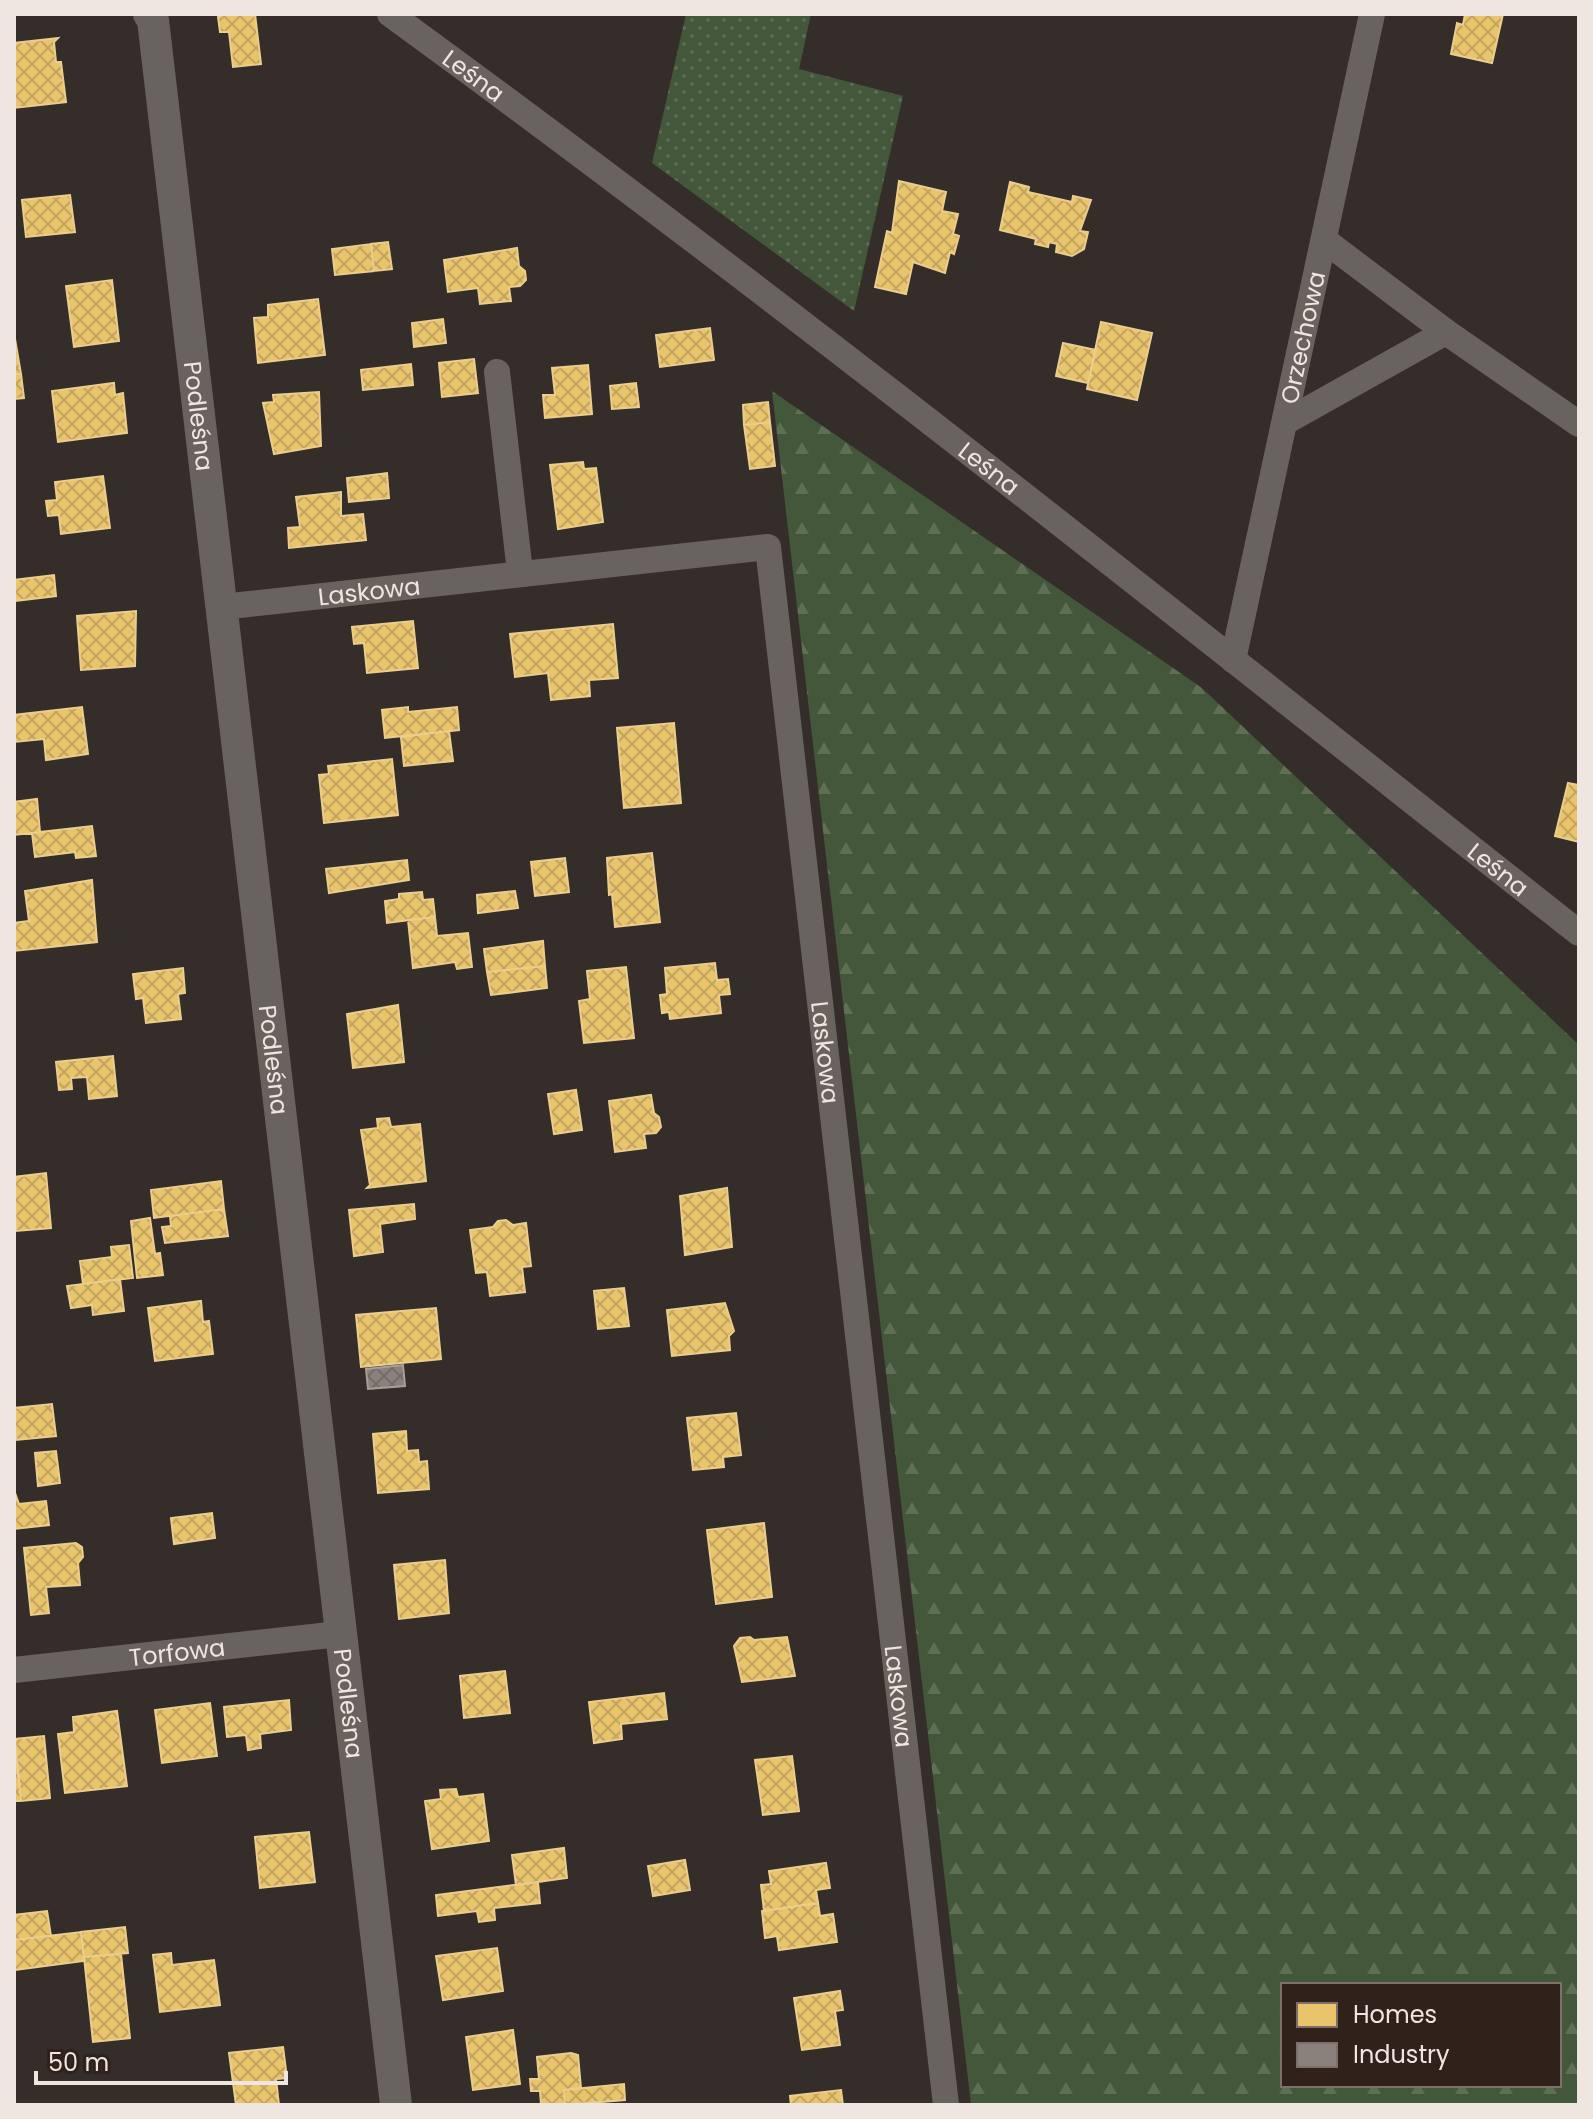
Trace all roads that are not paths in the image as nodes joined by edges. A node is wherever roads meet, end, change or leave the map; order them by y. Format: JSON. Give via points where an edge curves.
{"nodes":[{"id":1,"x":149,"y":14,"type":"edge"},
{"id":2,"x":390,"y":14,"type":"edge"},
{"id":3,"x":1372,"y":14,"type":"edge"},
{"id":4,"x":1324,"y":240,"type":"junction"},
{"id":5,"x":1446,"y":332,"type":"junction"},
{"id":6,"x":497,"y":372,"type":"dead end"},
{"id":7,"x":1287,"y":421,"type":"junction"},
{"id":8,"x":1579,"y":424,"type":"edge"},
{"id":9,"x":520,"y":572,"type":"junction"},
{"id":10,"x":222,"y":607,"type":"junction"},
{"id":11,"x":1233,"y":660,"type":"junction"},
{"id":12,"x":1579,"y":933,"type":"edge"},
{"id":13,"x":339,"y":1634,"type":"junction"},
{"id":14,"x":14,"y":1670,"type":"edge"},
{"id":15,"x":396,"y":2105,"type":"edge"},
{"id":16,"x":946,"y":2105,"type":"edge"}],
"edges":[{"from":1,"to":10,"type":"street","name":"Podleśna"},
{"from":2,"to":11,"type":"street","name":"Leśna","via":[[612,176]]},
{"from":3,"to":4,"type":"street","name":"Orzechowa"},
{"from":4,"to":5,"type":"street"},
{"from":4,"to":7,"type":"street","name":"Orzechowa"},
{"from":5,"to":7,"type":"street"},
{"from":5,"to":8,"type":"street"},
{"from":6,"to":9,"type":"street"},
{"from":7,"to":11,"type":"street","name":"Orzechowa"},
{"from":9,"to":10,"type":"street","name":"Laskowa"},
{"from":9,"to":16,"type":"street","name":"Laskowa","via":[[768,547]]},
{"from":10,"to":13,"type":"street","name":"Podleśna"},
{"from":11,"to":12,"type":"street","name":"Leśna"},
{"from":13,"to":14,"type":"street","name":"Torfowa"},
{"from":13,"to":15,"type":"street","name":"Podleśna"}]}
